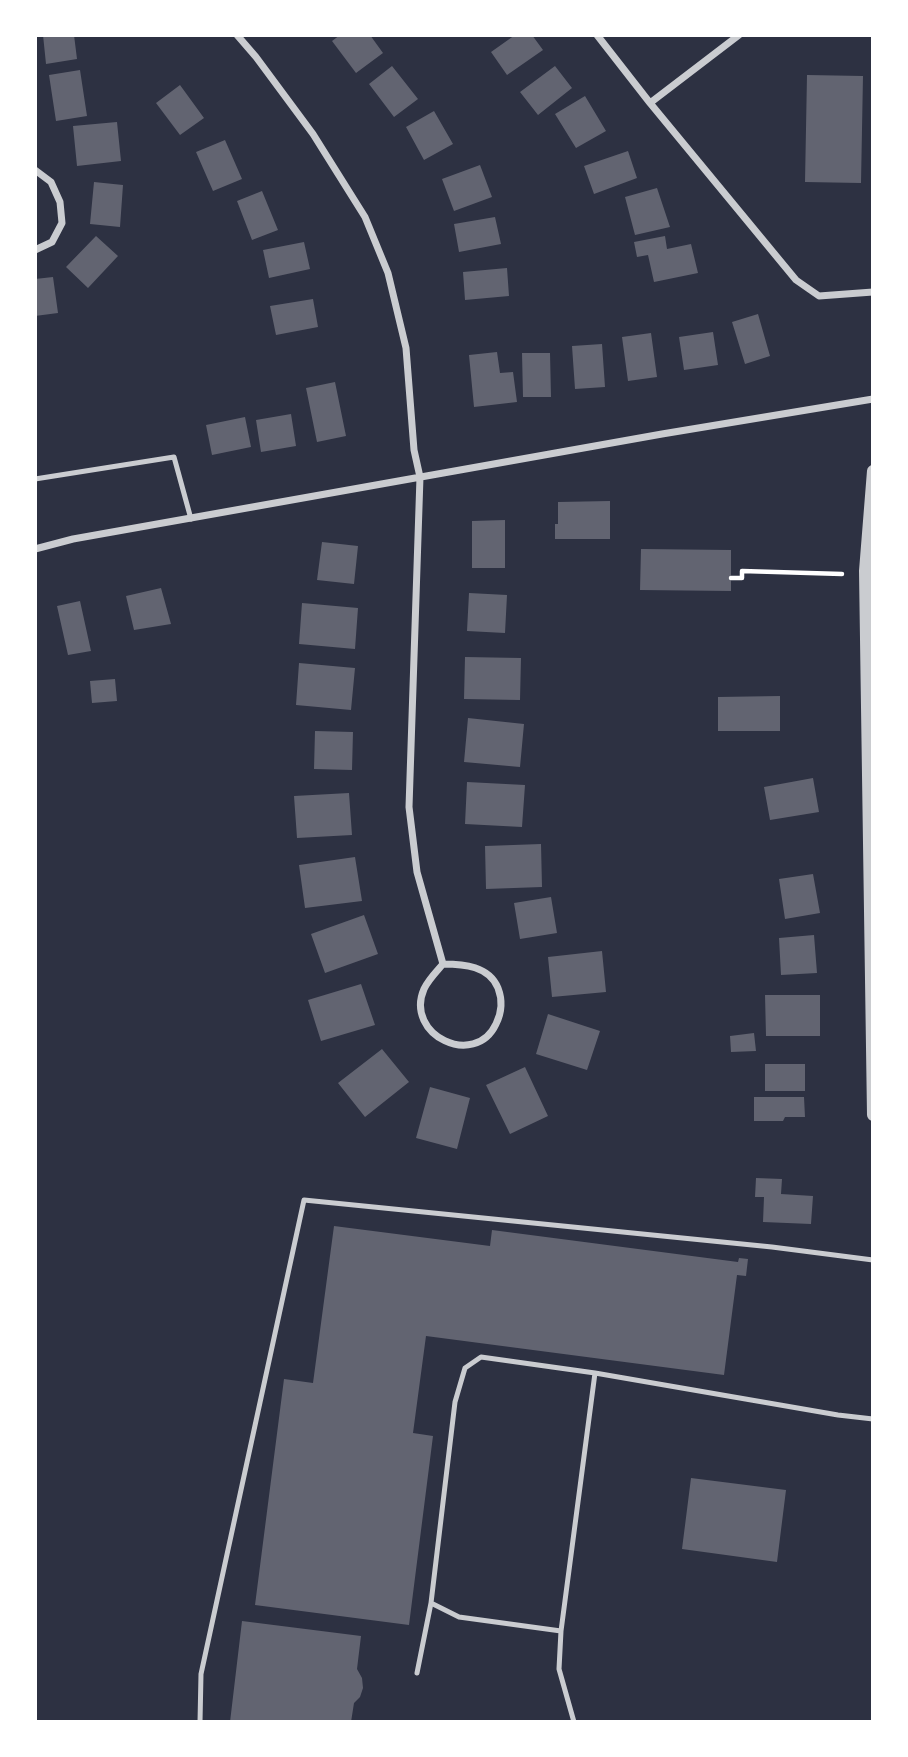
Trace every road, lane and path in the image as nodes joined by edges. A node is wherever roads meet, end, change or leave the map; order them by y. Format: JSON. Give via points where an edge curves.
{"nodes":[{"id":1,"x":237,"y":35,"type":"edge"},
{"id":2,"x":597,"y":35,"type":"edge"},
{"id":3,"x":739,"y":35,"type":"edge"},
{"id":4,"x":650,"y":103,"type":"junction"},
{"id":5,"x":35,"y":170,"type":"edge"},
{"id":6,"x":35,"y":250,"type":"edge"},
{"id":7,"x":873,"y":292,"type":"edge"},
{"id":8,"x":873,"y":400,"type":"edge"},
{"id":9,"x":873,"y":471,"type":"edge"},
{"id":10,"x":420,"y":477,"type":"junction"},
{"id":11,"x":35,"y":479,"type":"edge"},
{"id":12,"x":191,"y":519,"type":"junction"},
{"id":13,"x":35,"y":549,"type":"edge"},
{"id":14,"x":842,"y":574,"type":"dead end"},
{"id":15,"x":731,"y":578,"type":"dead end"},
{"id":16,"x":869,"y":664,"type":"edge"},
{"id":17,"x":872,"y":927,"type":"edge"},
{"id":18,"x":443,"y":964,"type":"junction"},
{"id":19,"x":873,"y":1115,"type":"edge"},
{"id":20,"x":873,"y":1260,"type":"edge"},
{"id":21,"x":595,"y":1373,"type":"junction"},
{"id":22,"x":873,"y":1419,"type":"edge"},
{"id":23,"x":431,"y":1603,"type":"junction"},
{"id":24,"x":561,"y":1631,"type":"junction"},
{"id":25,"x":417,"y":1673,"type":"dead end"},
{"id":26,"x":200,"y":1722,"type":"edge"},
{"id":27,"x":574,"y":1722,"type":"edge"}],
"edges":[{"from":1,"to":10,"type":"street","via":[[313,134],[365,217],[388,273],[406,348]]},
{"from":2,"to":4,"type":"street"},
{"from":3,"to":4,"type":"street"},
{"from":4,"to":7,"type":"street","via":[[796,280],[819,296]]},
{"from":5,"to":6,"type":"street","via":[[51,182],[60,202],[62,223],[52,242]]},
{"from":8,"to":10,"type":"street"},
{"from":9,"to":16,"type":"street","via":[[865,571]]},
{"from":10,"to":12,"type":"street"},
{"from":10,"to":18,"type":"street","via":[[409,807],[417,872]]},
{"from":11,"to":12,"type":"lane","via":[[174,457]]},
{"from":12,"to":13,"type":"street","via":[[73,538]]},
{"from":14,"to":15,"type":"path","via":[[742,572],[742,578]]},
{"from":16,"to":17,"type":"street"},
{"from":17,"to":19,"type":"street"},
{"from":18,"to":18,"type":"street","via":[[424,988],[425,1024],[440,1040],[454,1045],[485,1039],[501,1014],[497,984],[473,966]]},
{"from":20,"to":26,"type":"lane","via":[[304,1200],[201,1674]]},
{"from":21,"to":22,"type":"lane"},
{"from":21,"to":23,"type":"lane","via":[[481,1357],[466,1368],[455,1402]]},
{"from":21,"to":24,"type":"lane"},
{"from":23,"to":24,"type":"lane","via":[[459,1617]]},
{"from":23,"to":25,"type":"lane"},
{"from":24,"to":27,"type":"lane","via":[[559,1669]]}]}
